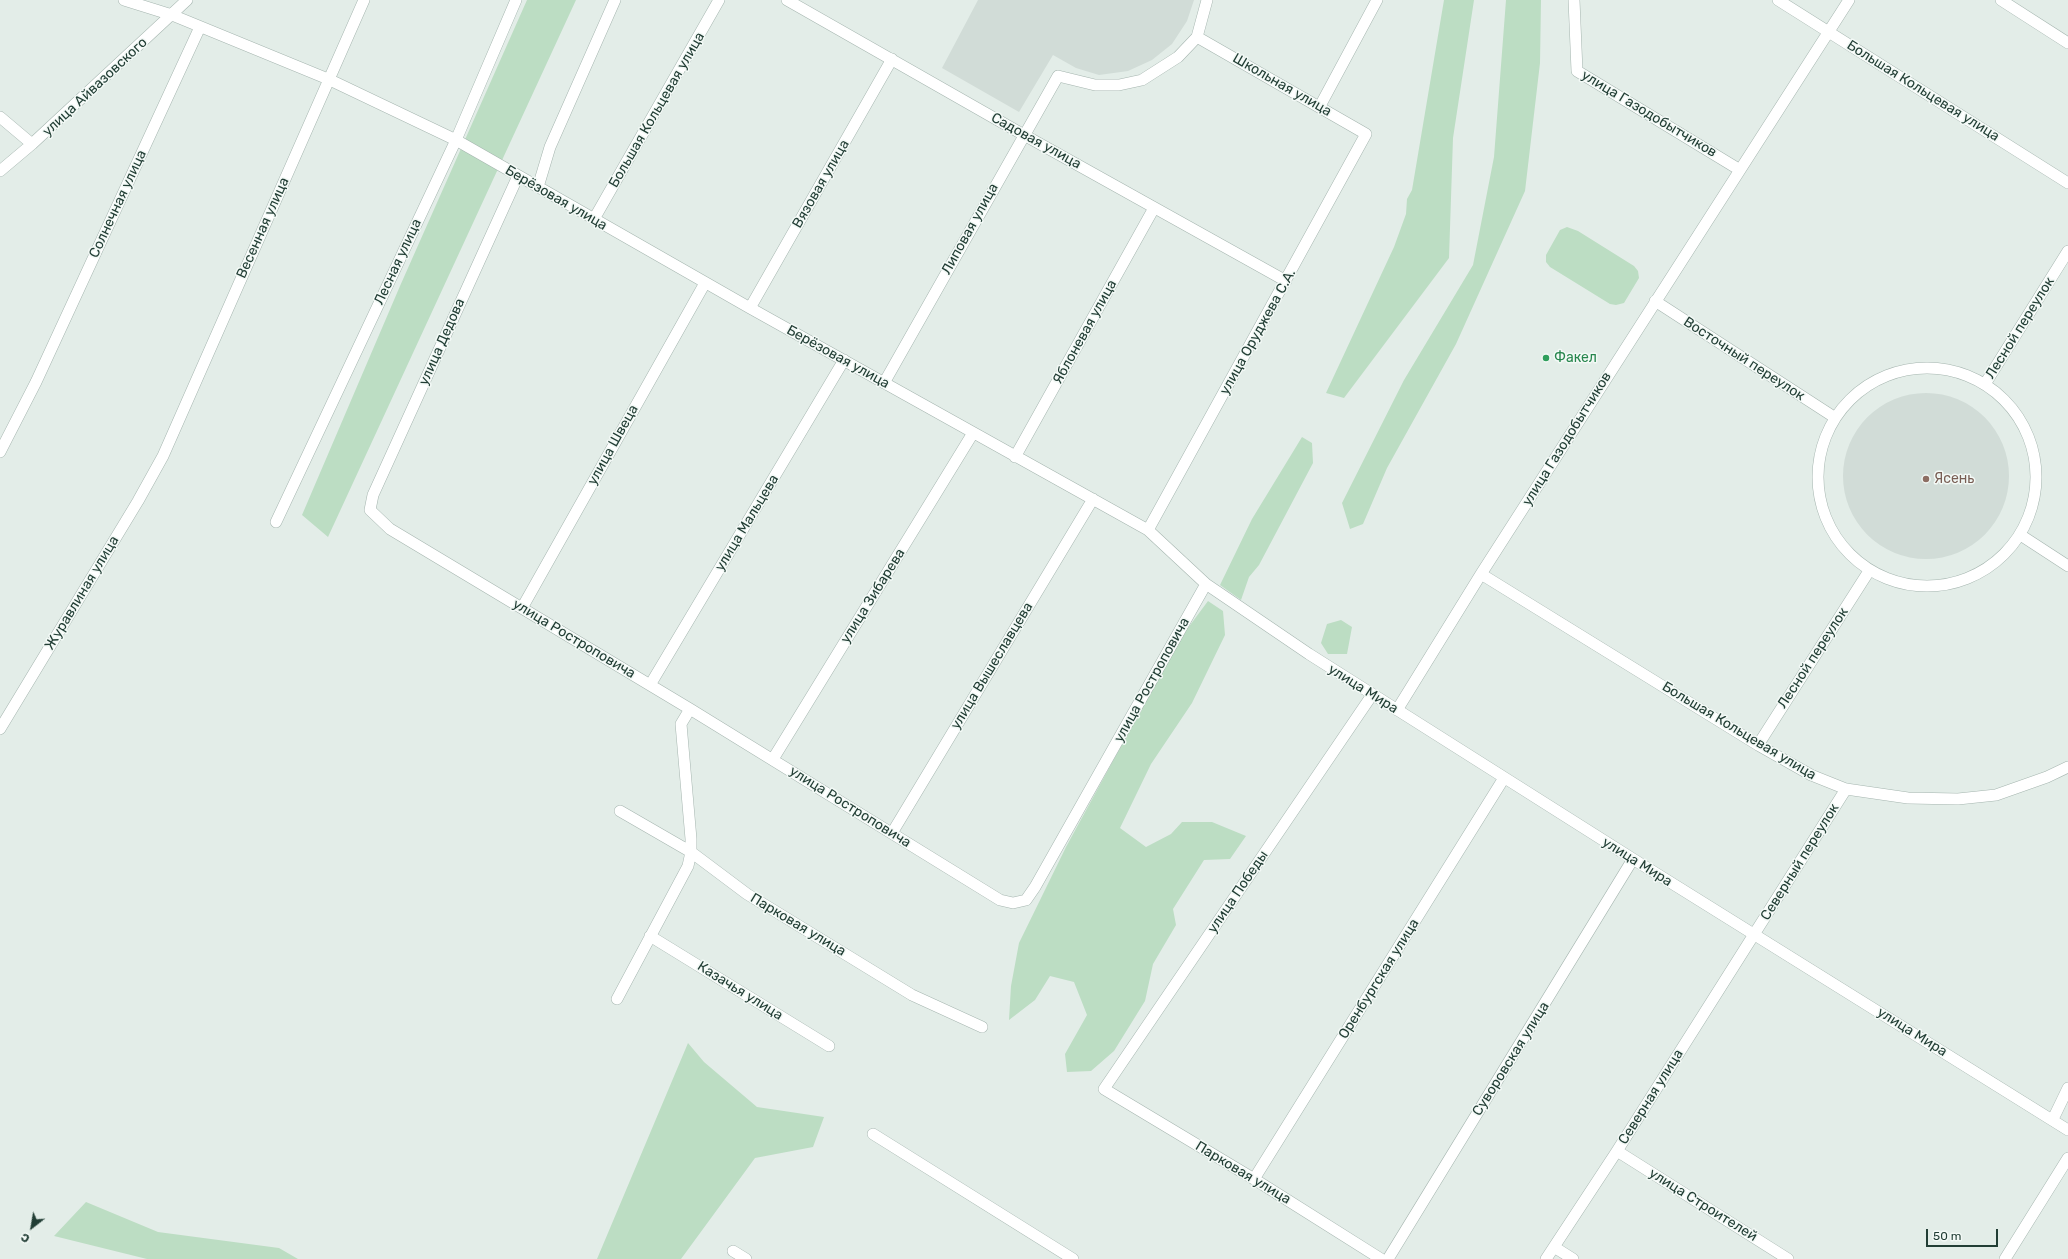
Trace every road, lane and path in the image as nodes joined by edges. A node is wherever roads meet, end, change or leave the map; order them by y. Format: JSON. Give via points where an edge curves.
{"nodes":[{"id":1,"x":124,"y":0,"type":"edge"},
{"id":2,"x":187,"y":0,"type":"edge"},
{"id":3,"x":364,"y":0,"type":"edge"},
{"id":4,"x":516,"y":0,"type":"edge"},
{"id":5,"x":615,"y":0,"type":"edge"},
{"id":6,"x":719,"y":0,"type":"edge"},
{"id":7,"x":787,"y":0,"type":"edge"},
{"id":8,"x":1207,"y":0,"type":"edge"},
{"id":9,"x":1376,"y":0,"type":"edge"},
{"id":10,"x":1574,"y":0,"type":"edge"},
{"id":11,"x":1778,"y":0,"type":"edge"},
{"id":12,"x":1849,"y":0,"type":"edge"},
{"id":13,"x":2001,"y":0,"type":"edge"},
{"id":14,"x":172,"y":15,"type":"junction"},
{"id":15,"x":200,"y":27,"type":"junction"},
{"id":16,"x":1828,"y":31,"type":"junction"},
{"id":17,"x":1197,"y":37,"type":"junction"},
{"id":18,"x":2068,"y":43,"type":"edge"},
{"id":19,"x":892,"y":59,"type":"junction"},
{"id":20,"x":328,"y":79,"type":"junction"},
{"id":21,"x":1320,"y":106,"type":"junction"},
{"id":22,"x":0,"y":117,"type":"edge"},
{"id":23,"x":1366,"y":134,"type":"joint"},
{"id":24,"x":1024,"y":135,"type":"junction"},
{"id":25,"x":456,"y":140,"type":"junction"},
{"id":26,"x":32,"y":144,"type":"junction"},
{"id":27,"x":1740,"y":170,"type":"junction"},
{"id":28,"x":0,"y":171,"type":"edge"},
{"id":29,"x":518,"y":176,"type":"junction"},
{"id":30,"x":2068,"y":183,"type":"edge"},
{"id":31,"x":538,"y":187,"type":"junction"},
{"id":32,"x":1154,"y":208,"type":"junction"},
{"id":33,"x":594,"y":219,"type":"junction"},
{"id":34,"x":2068,"y":251,"type":"edge"},
{"id":35,"x":1286,"y":281,"type":"junction"},
{"id":36,"x":705,"y":283,"type":"junction"},
{"id":37,"x":1654,"y":301,"type":"junction"},
{"id":38,"x":750,"y":308,"type":"junction"},
{"id":39,"x":844,"y":360,"type":"junction"},
{"id":40,"x":884,"y":383,"type":"junction"},
{"id":41,"x":1985,"y":384,"type":"junction"},
{"id":42,"x":1834,"y":417,"type":"junction"},
{"id":43,"x":973,"y":433,"type":"junction"},
{"id":44,"x":0,"y":452,"type":"edge"},
{"id":45,"x":163,"y":456,"type":"joint"},
{"id":46,"x":1015,"y":457,"type":"junction"},
{"id":47,"x":1093,"y":499,"type":"junction"},
{"id":48,"x":370,"y":510,"type":"joint"},
{"id":49,"x":276,"y":522,"type":"dead end"},
{"id":50,"x":1148,"y":530,"type":"junction"},
{"id":51,"x":2022,"y":536,"type":"junction"},
{"id":52,"x":2068,"y":566,"type":"edge"},
{"id":53,"x":1869,"y":571,"type":"junction"},
{"id":54,"x":1481,"y":574,"type":"junction"},
{"id":55,"x":1208,"y":586,"type":"junction"},
{"id":56,"x":522,"y":608,"type":"junction"},
{"id":57,"x":650,"y":685,"type":"junction"},
{"id":58,"x":1372,"y":695,"type":"junction"},
{"id":59,"x":690,"y":709,"type":"junction"},
{"id":60,"x":1397,"y":710,"type":"junction"},
{"id":61,"x":0,"y":729,"type":"edge"},
{"id":62,"x":1758,"y":745,"type":"junction"},
{"id":63,"x":773,"y":760,"type":"junction"},
{"id":64,"x":2068,"y":767,"type":"edge"},
{"id":65,"x":1504,"y":778,"type":"junction"},
{"id":66,"x":1846,"y":789,"type":"junction"},
{"id":67,"x":620,"y":811,"type":"dead end"},
{"id":68,"x":892,"y":833,"type":"junction"},
{"id":69,"x":691,"y":852,"type":"junction"},
{"id":70,"x":1633,"y":860,"type":"junction"},
{"id":71,"x":1754,"y":934,"type":"junction"},
{"id":72,"x":650,"y":936,"type":"junction"},
{"id":73,"x":617,"y":999,"type":"dead end"},
{"id":74,"x":982,"y":1027,"type":"dead end"},
{"id":75,"x":829,"y":1046,"type":"dead end"},
{"id":76,"x":2068,"y":1088,"type":"edge"},
{"id":77,"x":1104,"y":1089,"type":"joint"},
{"id":78,"x":2053,"y":1119,"type":"junction"},
{"id":79,"x":2068,"y":1130,"type":"edge"},
{"id":80,"x":873,"y":1134,"type":"dead end"},
{"id":81,"x":1617,"y":1151,"type":"junction"},
{"id":82,"x":2068,"y":1158,"type":"edge"},
{"id":83,"x":1254,"y":1179,"type":"junction"},
{"id":84,"x":1554,"y":1247,"type":"junction"},
{"id":85,"x":733,"y":1251,"type":"dead end"},
{"id":86,"x":746,"y":1259,"type":"edge"},
{"id":87,"x":1073,"y":1259,"type":"edge"},
{"id":88,"x":1381,"y":1259,"type":"edge"},
{"id":89,"x":1388,"y":1259,"type":"edge"},
{"id":90,"x":1546,"y":1259,"type":"edge"},
{"id":91,"x":1572,"y":1259,"type":"edge"},
{"id":92,"x":1788,"y":1259,"type":"edge"},
{"id":93,"x":2005,"y":1259,"type":"edge"}],
"edges":[{"from":1,"to":14,"type":"street","name":"Берёзовая улица"},
{"from":2,"to":14,"type":"street","name":"улица Айвазовского"},
{"from":3,"to":20,"type":"street","name":"Весенная улица"},
{"from":4,"to":25,"type":"street","name":"Лесная улица"},
{"from":5,"to":31,"type":"street","via":[[550,147]]},
{"from":6,"to":33,"type":"street","name":"Большая Кольцевая улица"},
{"from":7,"to":19,"type":"street","name":"Садовая улица"},
{"from":8,"to":17,"type":"street"},
{"from":9,"to":21,"type":"street"},
{"from":10,"to":27,"type":"street","name":"улица Газодобытчиков","via":[[1577,72]]},
{"from":11,"to":16,"type":"street","name":"Большая Кольцевая улица"},
{"from":12,"to":16,"type":"street","name":"улица Газодобытчиков"},
{"from":13,"to":18,"type":"street"},
{"from":14,"to":15,"type":"street","name":"Берёзовая улица"},
{"from":14,"to":26,"type":"street","name":"улица Айвазовского"},
{"from":15,"to":20,"type":"street","name":"Берёзовая улица"},
{"from":15,"to":44,"type":"street","name":"Солнечная улица","via":[[36,382]]},
{"from":16,"to":27,"type":"street","name":"улица Газодобытчиков"},
{"from":16,"to":30,"type":"street","name":"Большая Кольцевая улица"},
{"from":17,"to":21,"type":"street","name":"Школьная улица"},
{"from":17,"to":24,"type":"street","name":"Липовая улица","via":[[1178,57],[1142,80],[1119,85],[1095,85],[1058,76]]},
{"from":19,"to":24,"type":"street","name":"Садовая улица"},
{"from":19,"to":38,"type":"street","name":"Вязовая улица"},
{"from":20,"to":25,"type":"street","name":"Берёзовая улица"},
{"from":20,"to":45,"type":"street","name":"Весенная улица"},
{"from":21,"to":23,"type":"street","name":"Школьная улица"},
{"from":22,"to":26,"type":"street"},
{"from":23,"to":35,"type":"street","name":"улица Оруджева С.А."},
{"from":24,"to":32,"type":"street","name":"Садовая улица"},
{"from":24,"to":40,"type":"street","name":"Липовая улица"},
{"from":25,"to":29,"type":"street","name":"Берёзовая улица"},
{"from":25,"to":49,"type":"street","name":"Лесная улица"},
{"from":26,"to":28,"type":"street","name":"улица Айвазовского"},
{"from":27,"to":37,"type":"street","name":"улица Газодобытчиков"},
{"from":29,"to":31,"type":"street","name":"Берёзовая улица"},
{"from":29,"to":48,"type":"street","name":"улица Дедова","via":[[373,495]]},
{"from":31,"to":33,"type":"street","name":"Берёзовая улица"},
{"from":32,"to":35,"type":"street","name":"Садовая улица"},
{"from":32,"to":46,"type":"street","name":"Яблоневая улица"},
{"from":33,"to":36,"type":"street","name":"Берёзовая улица"},
{"from":34,"to":41,"type":"street","name":"Лесной переулок"},
{"from":35,"to":50,"type":"street","name":"улица Оруджева С.А."},
{"from":36,"to":38,"type":"street","name":"Берёзовая улица"},
{"from":36,"to":56,"type":"street","name":"улица Швеца"},
{"from":37,"to":42,"type":"street","name":"Восточный переулок"},
{"from":37,"to":54,"type":"street","name":"улица Газодобытчиков"},
{"from":38,"to":39,"type":"street","name":"Берёзовая улица"},
{"from":39,"to":40,"type":"street","name":"Берёзовая улица"},
{"from":39,"to":57,"type":"street","name":"улица Мальцева"},
{"from":40,"to":43,"type":"street","name":"Берёзовая улица"},
{"from":41,"to":42,"type":"street","via":[[1968,376],[1933,367],[1904,370],[1855,395]]},
{"from":41,"to":51,"type":"street","via":[[2012,407],[2028,434],[2036,465],[2034,500]]},
{"from":42,"to":53,"type":"street","via":[[1820,460],[1820,496],[1835,537],[1855,560]]},
{"from":43,"to":46,"type":"street","name":"Берёзовая улица"},
{"from":43,"to":63,"type":"street","name":"улица Зибарева"},
{"from":45,"to":61,"type":"street","name":"Журавлиная улица"},
{"from":46,"to":47,"type":"street","name":"Берёзовая улица"},
{"from":47,"to":50,"type":"street","name":"Берёзовая улица"},
{"from":47,"to":68,"type":"street","name":"улица Вышеславцева"},
{"from":48,"to":56,"type":"street","name":"улица Ростроповича","via":[[390,529]]},
{"from":50,"to":55,"type":"street","name":"Берёзовая улица"},
{"from":51,"to":52,"type":"street"},
{"from":51,"to":53,"type":"street","via":[[2009,551],[1990,566],[1962,580],[1921,586],[1893,581]]},
{"from":53,"to":62,"type":"street","name":"Лесной переулок"},
{"from":54,"to":60,"type":"street","name":"улица Газодобытчиков"},
{"from":54,"to":62,"type":"street","name":"Большая Кольцевая улица"},
{"from":55,"to":58,"type":"street","name":"улица Мира"},
{"from":55,"to":68,"type":"street","name":"улица Ростроповича","via":[[1026,900],[1013,903],[1000,900]]},
{"from":56,"to":57,"type":"street","name":"улица Ростроповича"},
{"from":57,"to":59,"type":"street","name":"улица Ростроповича"},
{"from":58,"to":60,"type":"street","name":"улица Мира"},
{"from":58,"to":77,"type":"street","name":"улица Победы"},
{"from":59,"to":63,"type":"street","name":"улица Ростроповича"},
{"from":59,"to":69,"type":"street","via":[[681,724]]},
{"from":60,"to":65,"type":"street","name":"улица Мира"},
{"from":62,"to":66,"type":"street","name":"Большая Кольцевая улица","via":[[1811,775]]},
{"from":63,"to":68,"type":"street","name":"улица Ростроповича"},
{"from":64,"to":66,"type":"street","name":"Большая Кольцевая улица","via":[[1996,795],[1958,799],[1908,798]]},
{"from":65,"to":70,"type":"street","name":"улица Мира"},
{"from":65,"to":83,"type":"street","name":"Оренбургская улица"},
{"from":66,"to":71,"type":"street","name":"Северный переулок"},
{"from":67,"to":69,"type":"street","name":"Парковая улица"},
{"from":69,"to":72,"type":"street","via":[[688,866]]},
{"from":69,"to":74,"type":"street","name":"Парковая улица","via":[[747,894],[912,995]]},
{"from":70,"to":71,"type":"street","name":"улица Мира"},
{"from":70,"to":89,"type":"street","name":"Суворовская улица"},
{"from":71,"to":78,"type":"street","name":"улица Мира"},
{"from":71,"to":81,"type":"street","name":"Северная улица"},
{"from":72,"to":73,"type":"street"},
{"from":72,"to":75,"type":"street","name":"Казачья улица"},
{"from":76,"to":78,"type":"street"},
{"from":77,"to":83,"type":"street","name":"Парковая улица"},
{"from":78,"to":79,"type":"street","name":"улица Мира"},
{"from":80,"to":87,"type":"street"},
{"from":81,"to":84,"type":"street","name":"Северная улица"},
{"from":81,"to":92,"type":"street","name":"улица Строителей"},
{"from":82,"to":93,"type":"street"},
{"from":83,"to":88,"type":"street","name":"Парковая улица"},
{"from":84,"to":90,"type":"street","name":"Северная улица"},
{"from":84,"to":91,"type":"street"},
{"from":85,"to":86,"type":"street"}]}
